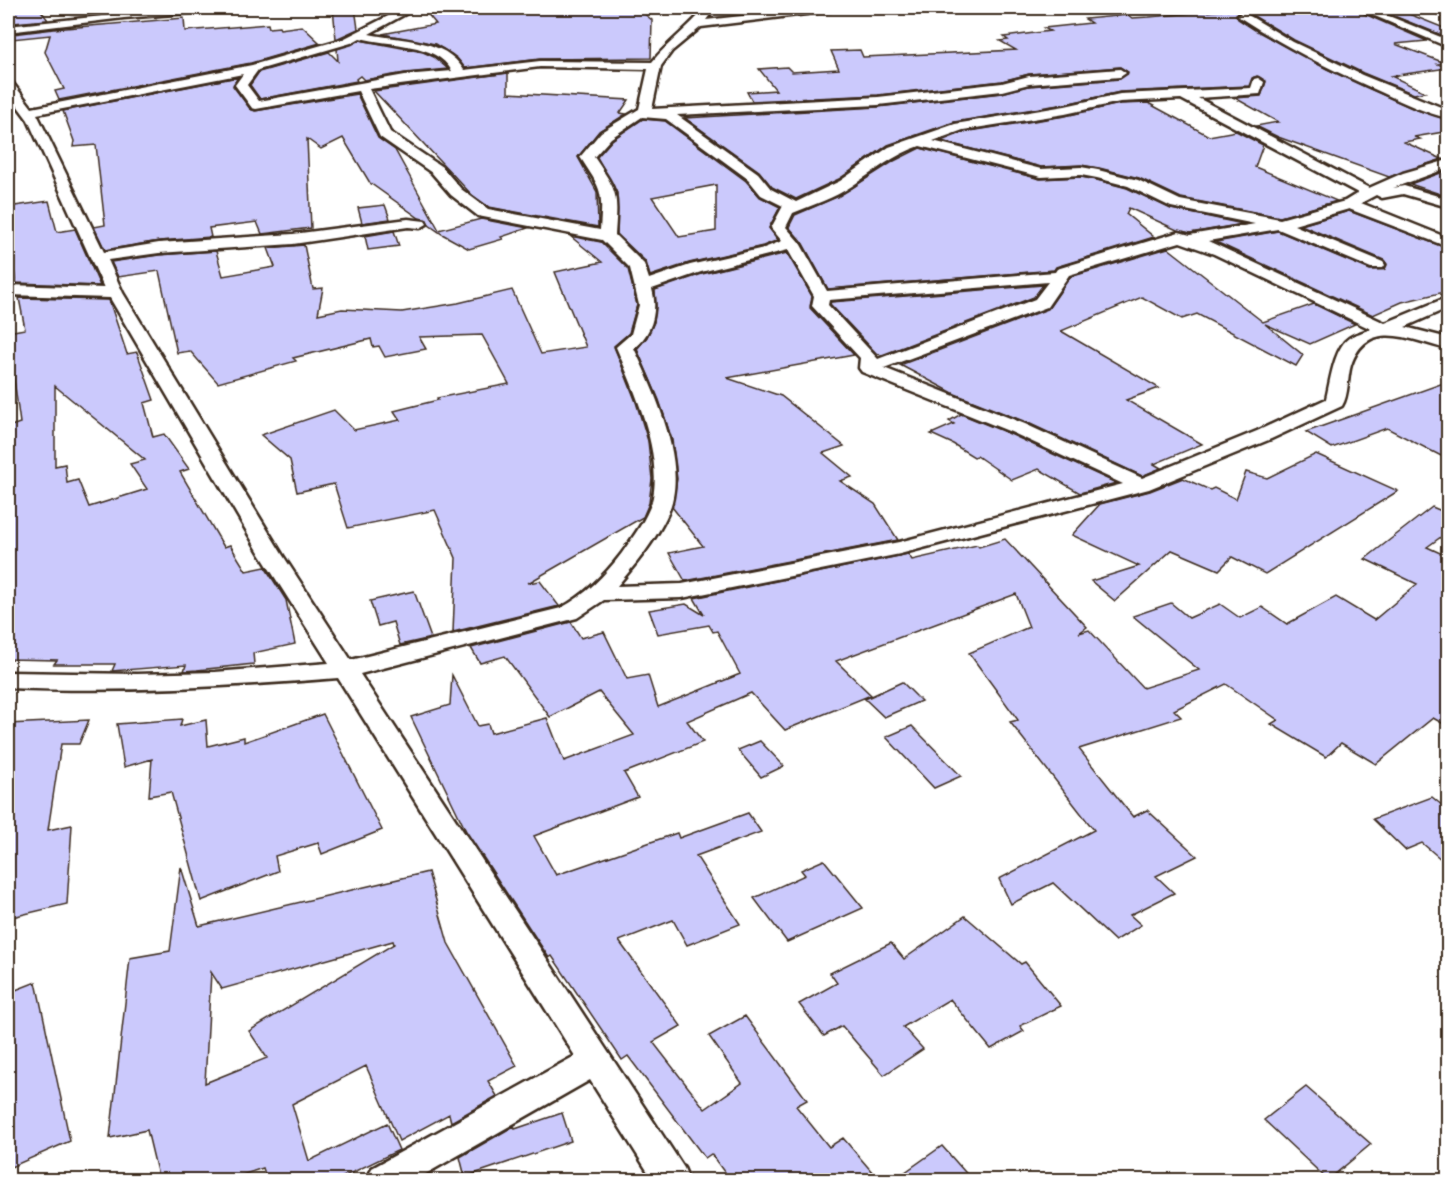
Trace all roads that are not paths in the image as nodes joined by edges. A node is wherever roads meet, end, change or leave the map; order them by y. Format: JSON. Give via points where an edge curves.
{"nodes":[{"id":1,"x":212,"y":8,"type":"edge"},
{"id":2,"x":411,"y":8,"type":"edge"},
{"id":3,"x":710,"y":8,"type":"edge"},
{"id":4,"x":831,"y":8,"type":"edge"},
{"id":5,"x":1361,"y":8,"type":"edge"},
{"id":6,"x":1431,"y":8,"type":"edge"},
{"id":7,"x":1449,"y":13,"type":"edge"},
{"id":8,"x":1243,"y":15,"type":"dead end"},
{"id":9,"x":698,"y":24,"type":"junction"},
{"id":10,"x":8,"y":29,"type":"edge"},
{"id":11,"x":360,"y":35,"type":"junction"},
{"id":12,"x":1449,"y":44,"type":"edge"},
{"id":13,"x":655,"y":66,"type":"junction"},
{"id":14,"x":254,"y":68,"type":"junction"},
{"id":15,"x":1120,"y":73,"type":"dead end"},
{"id":16,"x":460,"y":74,"type":"junction"},
{"id":17,"x":1258,"y":82,"type":"dead end"},
{"id":18,"x":362,"y":86,"type":"junction"},
{"id":19,"x":1184,"y":96,"type":"junction"},
{"id":20,"x":16,"y":100,"type":"edge"},
{"id":21,"x":645,"y":113,"type":"junction"},
{"id":22,"x":1449,"y":114,"type":"edge"},
{"id":23,"x":919,"y":142,"type":"junction"},
{"id":24,"x":1449,"y":164,"type":"edge"},
{"id":25,"x":1367,"y":194,"type":"junction"},
{"id":26,"x":1449,"y":203,"type":"edge"},
{"id":27,"x":1350,"y":204,"type":"junction"},
{"id":28,"x":795,"y":207,"type":"junction"},
{"id":29,"x":420,"y":224,"type":"dead end"},
{"id":30,"x":1280,"y":224,"type":"junction"},
{"id":31,"x":607,"y":236,"type":"junction"},
{"id":32,"x":1192,"y":240,"type":"junction"},
{"id":33,"x":792,"y":243,"type":"junction"},
{"id":34,"x":1449,"y":243,"type":"edge"},
{"id":35,"x":100,"y":257,"type":"junction"},
{"id":36,"x":1377,"y":265,"type":"dead end"},
{"id":37,"x":1060,"y":276,"type":"junction"},
{"id":38,"x":642,"y":287,"type":"junction"},
{"id":39,"x":8,"y":290,"type":"edge"},
{"id":40,"x":115,"y":293,"type":"junction"},
{"id":41,"x":822,"y":296,"type":"junction"},
{"id":42,"x":1449,"y":302,"type":"edge"},
{"id":43,"x":1383,"y":328,"type":"junction"},
{"id":44,"x":1449,"y":344,"type":"edge"},
{"id":45,"x":868,"y":368,"type":"junction"},
{"id":46,"x":1142,"y":485,"type":"junction"},
{"id":47,"x":598,"y":593,"type":"junction"},
{"id":48,"x":344,"y":670,"type":"junction"},
{"id":49,"x":8,"y":680,"type":"edge"},
{"id":50,"x":597,"y":1060,"type":"junction"},
{"id":51,"x":384,"y":1180,"type":"edge"},
{"id":52,"x":672,"y":1180,"type":"edge"}],
"edges":[{"from":1,"to":10,"type":"street"},
{"from":2,"to":11,"type":"street"},
{"from":3,"to":9,"type":"street"},
{"from":4,"to":9,"type":"street"},
{"from":5,"to":12,"type":"street"},
{"from":6,"to":7,"type":"street"},
{"from":8,"to":22,"type":"street","via":[[1289,44],[1358,78]]},
{"from":9,"to":13,"type":"street","via":[[668,48]]},
{"from":11,"to":14,"type":"street"},
{"from":11,"to":16,"type":"street","via":[[377,41],[414,44],[449,57]]},
{"from":13,"to":16,"type":"street","via":[[540,64]]},
{"from":13,"to":21,"type":"street"},
{"from":14,"to":18,"type":"street","via":[[241,85],[256,105]]},
{"from":14,"to":20,"type":"street","via":[[172,86]]},
{"from":15,"to":21,"type":"street","via":[[1029,80],[1002,87],[878,101]]},
{"from":16,"to":18,"type":"street"},
{"from":17,"to":19,"type":"street","via":[[1256,91]]},
{"from":18,"to":31,"type":"street","via":[[385,134],[437,170],[456,192],[483,213]]},
{"from":19,"to":23,"type":"street","via":[[1120,98],[960,127]]},
{"from":19,"to":25,"type":"street"},
{"from":20,"to":35,"type":"street"},
{"from":21,"to":28,"type":"street","via":[[669,115],[753,176],[766,192]]},
{"from":21,"to":31,"type":"street","via":[[606,135],[587,157],[610,197]]},
{"from":23,"to":28,"type":"street","via":[[894,150],[845,184]]},
{"from":23,"to":30,"type":"street","via":[[1041,173],[1089,171],[1133,183],[1176,204]]},
{"from":24,"to":25,"type":"street"},
{"from":25,"to":26,"type":"street","via":[[1404,190]]},
{"from":25,"to":27,"type":"street"},
{"from":27,"to":30,"type":"street"},
{"from":27,"to":34,"type":"street"},
{"from":28,"to":33,"type":"street","via":[[787,210],[778,228]]},
{"from":29,"to":35,"type":"street"},
{"from":30,"to":32,"type":"street"},
{"from":30,"to":36,"type":"street"},
{"from":31,"to":38,"type":"street","via":[[638,267]]},
{"from":32,"to":37,"type":"street","via":[[1179,237]]},
{"from":32,"to":43,"type":"street"},
{"from":33,"to":38,"type":"street","via":[[696,268]]},
{"from":33,"to":41,"type":"street"},
{"from":35,"to":40,"type":"street"},
{"from":37,"to":41,"type":"street"},
{"from":37,"to":45,"type":"street","via":[[1041,303]]},
{"from":38,"to":47,"type":"street","via":[[646,305],[639,336],[625,347],[657,440],[664,471],[662,500],[630,557]]},
{"from":39,"to":40,"type":"street"},
{"from":40,"to":48,"type":"street"},
{"from":41,"to":45,"type":"street","via":[[820,306],[869,357]]},
{"from":42,"to":43,"type":"street"},
{"from":43,"to":44,"type":"street","via":[[1423,334]]},
{"from":43,"to":46,"type":"street","via":[[1354,342],[1342,365],[1335,402]]},
{"from":45,"to":46,"type":"street","via":[[1018,428]]},
{"from":46,"to":47,"type":"street","via":[[900,548],[682,591]]},
{"from":47,"to":48,"type":"street","via":[[569,613]]},
{"from":48,"to":49,"type":"street","via":[[216,680]]},
{"from":48,"to":50,"type":"street"},
{"from":50,"to":51,"type":"street"},
{"from":50,"to":52,"type":"street"}]}
